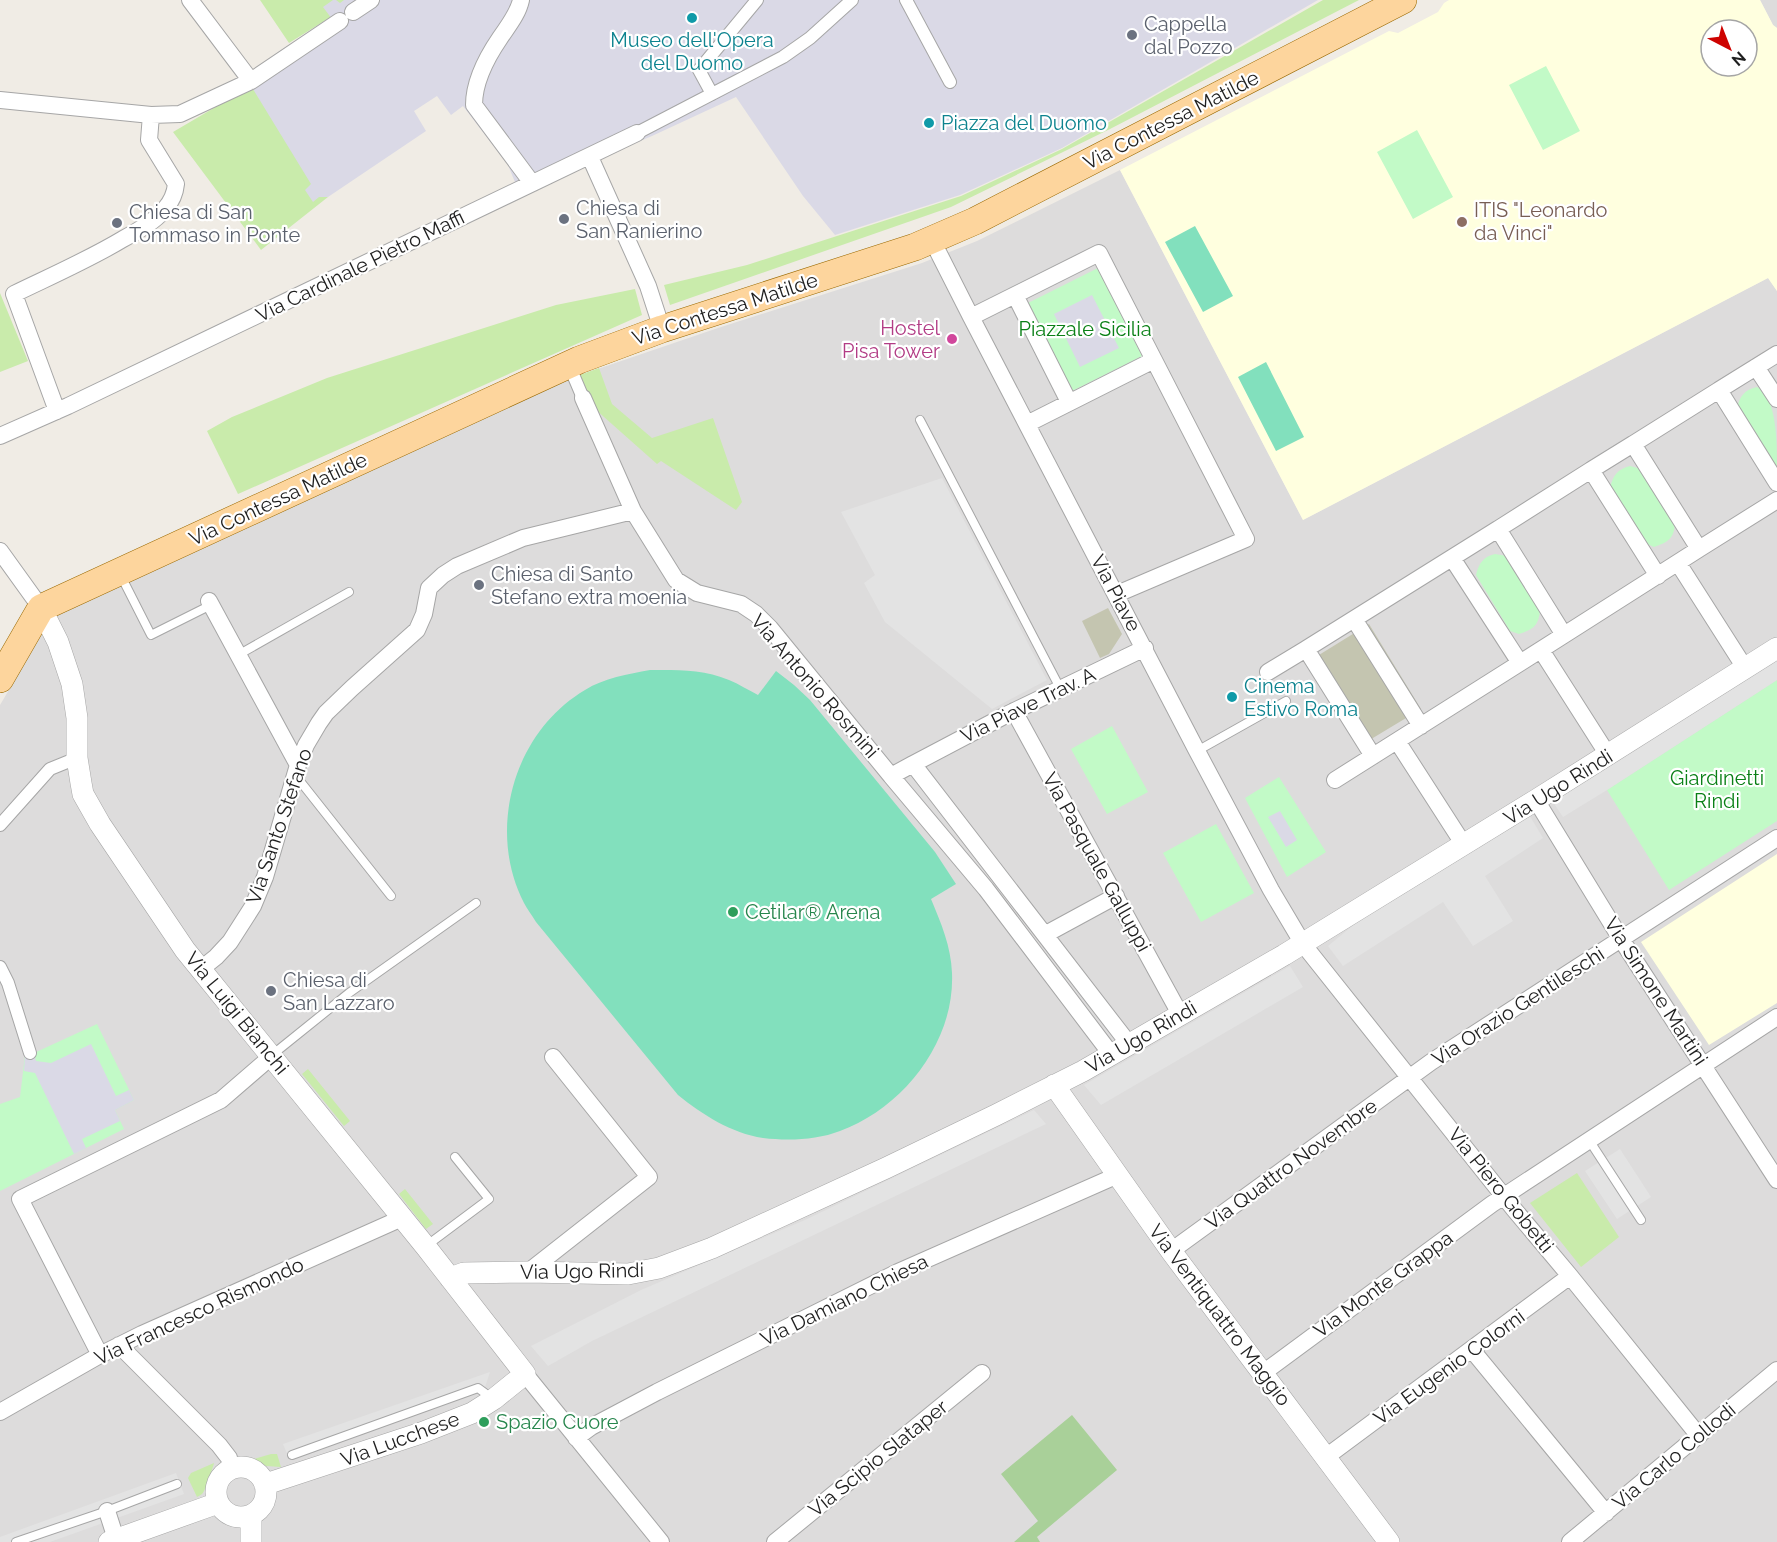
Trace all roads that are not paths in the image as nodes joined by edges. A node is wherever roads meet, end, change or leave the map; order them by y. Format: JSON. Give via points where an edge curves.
{"nodes":[{"id":1,"x":190,"y":0,"type":"edge"},
{"id":2,"x":371,"y":0,"type":"edge"},
{"id":3,"x":521,"y":0,"type":"edge"},
{"id":4,"x":758,"y":0,"type":"edge"},
{"id":5,"x":852,"y":0,"type":"edge"},
{"id":6,"x":906,"y":0,"type":"edge"},
{"id":7,"x":1403,"y":0,"type":"edge"},
{"id":8,"x":251,"y":81,"type":"junction"},
{"id":9,"x":950,"y":82,"type":"dead end"},
{"id":10,"x":715,"y":92,"type":"junction"},
{"id":11,"x":0,"y":100,"type":"edge"},
{"id":12,"x":151,"y":115,"type":"junction"},
{"id":13,"x":637,"y":133,"type":"joint"},
{"id":14,"x":590,"y":157,"type":"junction"},
{"id":15,"x":532,"y":183,"type":"junction"},
{"id":16,"x":932,"y":240,"type":"junction"},
{"id":17,"x":1014,"y":295,"type":"junction"},
{"id":18,"x":970,"y":317,"type":"junction"},
{"id":19,"x":662,"y":329,"type":"junction"},
{"id":20,"x":1777,"y":354,"type":"edge"},
{"id":21,"x":1154,"y":360,"type":"junction"},
{"id":22,"x":569,"y":364,"type":"junction"},
{"id":23,"x":1756,"y":367,"type":"junction"},
{"id":24,"x":1719,"y":390,"type":"junction"},
{"id":25,"x":583,"y":398,"type":"joint"},
{"id":26,"x":1777,"y":399,"type":"edge"},
{"id":27,"x":1069,"y":402,"type":"junction"},
{"id":28,"x":57,"y":411,"type":"junction"},
{"id":29,"x":920,"y":420,"type":"dead end"},
{"id":30,"x":1027,"y":424,"type":"junction"},
{"id":31,"x":0,"y":436,"type":"edge"},
{"id":32,"x":1633,"y":444,"type":"junction"},
{"id":33,"x":1591,"y":470,"type":"junction"},
{"id":34,"x":1777,"y":483,"type":"edge"},
{"id":35,"x":1777,"y":500,"type":"edge"},
{"id":36,"x":633,"y":511,"type":"junction"},
{"id":37,"x":1497,"y":529,"type":"junction"},
{"id":38,"x":1699,"y":549,"type":"junction"},
{"id":39,"x":0,"y":551,"type":"edge"},
{"id":40,"x":1452,"y":558,"type":"junction"},
{"id":41,"x":1678,"y":563,"type":"junction"},
{"id":42,"x":119,"y":573,"type":"junction"},
{"id":43,"x":1658,"y":576,"type":"junction"},
{"id":44,"x":349,"y":592,"type":"dead end"},
{"id":45,"x":1117,"y":594,"type":"junction"},
{"id":46,"x":208,"y":604,"type":"joint"},
{"id":47,"x":41,"y":608,"type":"junction"},
{"id":48,"x":1354,"y":619,"type":"junction"},
{"id":49,"x":1564,"y":635,"type":"junction"},
{"id":50,"x":1144,"y":648,"type":"junction"},
{"id":51,"x":1777,"y":648,"type":"edge"},
{"id":52,"x":1306,"y":649,"type":"junction"},
{"id":53,"x":1541,"y":650,"type":"junction"},
{"id":54,"x":238,"y":655,"type":"junction"},
{"id":55,"x":1520,"y":663,"type":"junction"},
{"id":56,"x":1745,"y":668,"type":"junction"},
{"id":57,"x":1268,"y":672,"type":"dead end"},
{"id":58,"x":0,"y":679,"type":"edge"},
{"id":59,"x":1060,"y":688,"type":"junction"},
{"id":60,"x":1286,"y":701,"type":"dead end"},
{"id":61,"x":1014,"y":711,"type":"junction"},
{"id":62,"x":1420,"y":726,"type":"junction"},
{"id":63,"x":1397,"y":741,"type":"junction"},
{"id":64,"x":1197,"y":751,"type":"junction"},
{"id":65,"x":1608,"y":755,"type":"junction"},
{"id":66,"x":1373,"y":756,"type":"junction"},
{"id":67,"x":76,"y":758,"type":"junction"},
{"id":68,"x":913,"y":764,"type":"junction"},
{"id":69,"x":297,"y":770,"type":"junction"},
{"id":70,"x":891,"y":776,"type":"junction"},
{"id":71,"x":1335,"y":780,"type":"dead end"},
{"id":72,"x":1536,"y":800,"type":"junction"},
{"id":73,"x":0,"y":825,"type":"edge"},
{"id":74,"x":1777,"y":838,"type":"edge"},
{"id":75,"x":1464,"y":845,"type":"junction"},
{"id":76,"x":1116,"y":896,"type":"junction"},
{"id":77,"x":391,"y":897,"type":"dead end"},
{"id":78,"x":476,"y":903,"type":"dead end"},
{"id":79,"x":1046,"y":934,"type":"junction"},
{"id":80,"x":1621,"y":939,"type":"junction"},
{"id":81,"x":1303,"y":944,"type":"junction"},
{"id":82,"x":0,"y":967,"type":"edge"},
{"id":83,"x":201,"y":969,"type":"junction"},
{"id":84,"x":1180,"y":1014,"type":"junction"},
{"id":85,"x":1777,"y":1017,"type":"edge"},
{"id":86,"x":1129,"y":1044,"type":"junction"},
{"id":87,"x":30,"y":1053,"type":"dead end"},
{"id":88,"x":1111,"y":1054,"type":"junction"},
{"id":89,"x":272,"y":1056,"type":"junction"},
{"id":90,"x":553,"y":1057,"type":"dead end"},
{"id":91,"x":1704,"y":1065,"type":"junction"},
{"id":92,"x":1410,"y":1077,"type":"junction"},
{"id":93,"x":1054,"y":1086,"type":"junction"},
{"id":94,"x":1589,"y":1139,"type":"junction"},
{"id":95,"x":455,"y":1157,"type":"dead end"},
{"id":96,"x":1118,"y":1175,"type":"junction"},
{"id":97,"x":1777,"y":1180,"type":"edge"},
{"id":98,"x":1503,"y":1196,"type":"junction"},
{"id":99,"x":402,"y":1218,"type":"junction"},
{"id":100,"x":1641,"y":1220,"type":"dead end"},
{"id":101,"x":426,"y":1247,"type":"junction"},
{"id":102,"x":1171,"y":1251,"type":"junction"},
{"id":103,"x":528,"y":1272,"type":"junction"},
{"id":104,"x":1570,"y":1276,"type":"junction"},
{"id":105,"x":450,"y":1278,"type":"junction"},
{"id":106,"x":119,"y":1345,"type":"junction"},
{"id":107,"x":1472,"y":1350,"type":"junction"},
{"id":108,"x":100,"y":1355,"type":"junction"},
{"id":109,"x":1777,"y":1370,"type":"edge"},
{"id":110,"x":982,"y":1373,"type":"dead end"},
{"id":111,"x":1263,"y":1373,"type":"junction"},
{"id":112,"x":525,"y":1374,"type":"junction"},
{"id":113,"x":494,"y":1399,"type":"junction"},
{"id":114,"x":0,"y":1412,"type":"edge"},
{"id":115,"x":352,"y":1432,"type":"junction"},
{"id":116,"x":1699,"y":1436,"type":"junction"},
{"id":117,"x":576,"y":1438,"type":"junction"},
{"id":118,"x":360,"y":1454,"type":"junction"},
{"id":119,"x":292,"y":1455,"type":"dead end"},
{"id":120,"x":1326,"y":1457,"type":"junction"},
{"id":121,"x":232,"y":1469,"type":"junction"},
{"id":122,"x":177,"y":1484,"type":"dead end"},
{"id":123,"x":266,"y":1484,"type":"junction"},
{"id":124,"x":218,"y":1503,"type":"junction"},
{"id":125,"x":107,"y":1511,"type":"junction"},
{"id":126,"x":1606,"y":1513,"type":"junction"},
{"id":127,"x":251,"y":1515,"type":"junction"},
{"id":128,"x":112,"y":1541,"type":"edge"},
{"id":129,"x":16,"y":1542,"type":"edge"},
{"id":130,"x":251,"y":1542,"type":"edge"},
{"id":131,"x":661,"y":1542,"type":"edge"},
{"id":132,"x":775,"y":1542,"type":"edge"},
{"id":133,"x":1389,"y":1542,"type":"edge"},
{"id":134,"x":1570,"y":1542,"type":"edge"}],
"edges":[{"from":1,"to":8,"type":"street"},
{"from":2,"to":8,"type":"street"},
{"from":3,"to":15,"type":"street","via":[[482,71],[474,105]]},
{"from":4,"to":10,"type":"street","via":[[699,70]]},
{"from":5,"to":10,"type":"street","via":[[783,57]]},
{"from":6,"to":9,"type":"street"},
{"from":7,"to":16,"type":"main road","name":"Via Contessa Matilde"},
{"from":8,"to":12,"type":"street","via":[[180,114]]},
{"from":10,"to":13,"type":"street","name":"Via Cardinale Pietro Maffi"},
{"from":11,"to":12,"type":"street"},
{"from":12,"to":28,"type":"street","via":[[148,140],[176,184],[167,207],[106,249],[14,294]]},
{"from":13,"to":14,"type":"street","name":"Via Cardinale Pietro Maffi"},
{"from":14,"to":15,"type":"street","name":"Via Cardinale Pietro Maffi"},
{"from":14,"to":19,"type":"street","via":[[648,286]]},
{"from":15,"to":28,"type":"street","name":"Via Cardinale Pietro Maffi"},
{"from":16,"to":18,"type":"street","name":"Via Piave"},
{"from":16,"to":19,"type":"main road","name":"Via Contessa Matilde"},
{"from":17,"to":18,"type":"street"},
{"from":17,"to":21,"type":"street","via":[[1099,253]]},
{"from":17,"to":27,"type":"street"},
{"from":18,"to":30,"type":"street","name":"Via Piave"},
{"from":19,"to":22,"type":"main road","name":"Via Contessa Matilde"},
{"from":20,"to":23,"type":"street"},
{"from":21,"to":27,"type":"street"},
{"from":21,"to":45,"type":"street","via":[[1246,539]]},
{"from":22,"to":25,"type":"street"},
{"from":22,"to":42,"type":"main road","name":"Via Contessa Matilde"},
{"from":23,"to":24,"type":"street"},
{"from":23,"to":26,"type":"street"},
{"from":24,"to":32,"type":"street"},
{"from":24,"to":34,"type":"street"},
{"from":25,"to":36,"type":"street"},
{"from":27,"to":30,"type":"street"},
{"from":28,"to":31,"type":"street","name":"Via Cardinale Pietro Maffi"},
{"from":29,"to":59,"type":"lane"},
{"from":30,"to":45,"type":"street","name":"Via Piave"},
{"from":32,"to":33,"type":"street"},
{"from":32,"to":38,"type":"street"},
{"from":33,"to":37,"type":"street"},
{"from":33,"to":43,"type":"street"},
{"from":35,"to":38,"type":"street"},
{"from":36,"to":69,"type":"street","name":"Via Santo Stefano","via":[[523,538],[442,575],[429,588],[417,630],[326,714],[306,745]]},
{"from":36,"to":70,"type":"street","name":"Via Antonio Rosmini","via":[[676,580],[698,593],[741,604],[756,614]]},
{"from":37,"to":40,"type":"street"},
{"from":37,"to":49,"type":"street"},
{"from":38,"to":41,"type":"street"},
{"from":39,"to":47,"type":"street"},
{"from":40,"to":48,"type":"street"},
{"from":40,"to":55,"type":"street"},
{"from":41,"to":43,"type":"street"},
{"from":41,"to":56,"type":"street"},
{"from":42,"to":46,"type":"lane","via":[[151,635]]},
{"from":42,"to":47,"type":"main road","name":"Via Contessa Matilde"},
{"from":43,"to":49,"type":"street"},
{"from":44,"to":54,"type":"lane"},
{"from":45,"to":50,"type":"street","name":"Via Piave"},
{"from":46,"to":54,"type":"street"},
{"from":47,"to":58,"type":"main road"},
{"from":47,"to":67,"type":"street","name":"Via Luigi Bianchi","via":[[72,684],[77,718]]},
{"from":48,"to":52,"type":"street"},
{"from":48,"to":62,"type":"street"},
{"from":49,"to":53,"type":"street"},
{"from":50,"to":59,"type":"street","name":"Via Piave Trav. A"},
{"from":50,"to":64,"type":"street","name":"Via Piave"},
{"from":51,"to":56,"type":"street","name":"Via Ugo Rindi"},
{"from":52,"to":57,"type":"street"},
{"from":52,"to":66,"type":"street"},
{"from":53,"to":55,"type":"street"},
{"from":53,"to":65,"type":"street"},
{"from":54,"to":69,"type":"street"},
{"from":55,"to":62,"type":"street"},
{"from":56,"to":65,"type":"street","name":"Via Ugo Rindi"},
{"from":59,"to":61,"type":"street","name":"Via Piave Trav. A"},
{"from":60,"to":64,"type":"lane"},
{"from":61,"to":68,"type":"street","name":"Via Piave Trav. A"},
{"from":61,"to":76,"type":"street","name":"Via Pasquale Galluppi"},
{"from":62,"to":63,"type":"street"},
{"from":63,"to":66,"type":"street"},
{"from":63,"to":75,"type":"street"},
{"from":64,"to":81,"type":"street","name":"Via Piave"},
{"from":65,"to":72,"type":"street","name":"Via Ugo Rindi"},
{"from":66,"to":71,"type":"street"},
{"from":67,"to":73,"type":"street","via":[[50,769]]},
{"from":67,"to":83,"type":"street","name":"Via Luigi Bianchi","via":[[84,794],[94,815]]},
{"from":68,"to":70,"type":"street","name":"Via Antonio Rosmini"},
{"from":68,"to":79,"type":"street"},
{"from":69,"to":77,"type":"lane"},
{"from":69,"to":83,"type":"street","name":"Via Santo Stefano","via":[[265,877],[252,906],[230,942]]},
{"from":70,"to":88,"type":"street","name":"Via Antonio Rosmini","via":[[986,889]]},
{"from":72,"to":75,"type":"street","name":"Via Ugo Rindi"},
{"from":72,"to":80,"type":"street","name":"Via Simone Martini"},
{"from":74,"to":80,"type":"street","name":"Via Orazio Gentileschi"},
{"from":75,"to":81,"type":"street","name":"Via Ugo Rindi"},
{"from":76,"to":79,"type":"street"},
{"from":76,"to":84,"type":"street","name":"Via Pasquale Galluppi"},
{"from":78,"to":89,"type":"lane","via":[[350,993]]},
{"from":79,"to":86,"type":"street"},
{"from":80,"to":91,"type":"street","name":"Via Simone Martini"},
{"from":80,"to":92,"type":"street","name":"Via Orazio Gentileschi"},
{"from":81,"to":84,"type":"street","name":"Via Ugo Rindi"},
{"from":81,"to":92,"type":"street","name":"Via Piero Gobetti"},
{"from":82,"to":87,"type":"street"},
{"from":83,"to":89,"type":"street","name":"Via Luigi Bianchi"},
{"from":84,"to":86,"type":"street","name":"Via Ugo Rindi"},
{"from":85,"to":91,"type":"street","name":"Via Monte Grappa"},
{"from":86,"to":88,"type":"street","name":"Via Ugo Rindi"},
{"from":88,"to":93,"type":"street","name":"Via Ugo Rindi"},
{"from":89,"to":99,"type":"street","name":"Via Luigi Bianchi"},
{"from":89,"to":108,"type":"street","via":[[221,1100],[20,1199]]},
{"from":90,"to":103,"type":"street","via":[[649,1177]]},
{"from":91,"to":94,"type":"street","name":"Via Monte Grappa"},
{"from":91,"to":97,"type":"street","name":"Via Simone Martini"},
{"from":92,"to":98,"type":"street","name":"Via Piero Gobetti"},
{"from":92,"to":102,"type":"street","name":"Via Quattro Novembre"},
{"from":93,"to":96,"type":"street","name":"Via Ventiquattro Maggio"},
{"from":93,"to":103,"type":"street","name":"Via Ugo Rindi","via":[[886,1168],[682,1260],[628,1274]]},
{"from":94,"to":98,"type":"street","name":"Via Monte Grappa"},
{"from":94,"to":100,"type":"lane"},
{"from":95,"to":101,"type":"lane","via":[[489,1199]]},
{"from":96,"to":102,"type":"street","name":"Via Ventiquattro Maggio"},
{"from":96,"to":117,"type":"street","name":"Via Damiano Chiesa","via":[[898,1272],[657,1392]]},
{"from":98,"to":104,"type":"street","name":"Via Piero Gobetti"},
{"from":98,"to":111,"type":"street","name":"Via Monte Grappa"},
{"from":99,"to":101,"type":"street","name":"Via Luigi Bianchi"},
{"from":99,"to":106,"type":"street","name":"Via Francesco Rismondo"},
{"from":101,"to":105,"type":"street","name":"Via Luigi Bianchi"},
{"from":102,"to":111,"type":"street","name":"Via Ventiquattro Maggio"},
{"from":103,"to":105,"type":"street","name":"Via Ugo Rindi"},
{"from":104,"to":107,"type":"street","name":"Via Eugenio Colorni"},
{"from":104,"to":116,"type":"street","name":"Via Piero Gobetti"},
{"from":105,"to":112,"type":"street","name":"Via Luigi Bianchi"},
{"from":106,"to":108,"type":"street","name":"Via Francesco Rismondo"},
{"from":106,"to":121,"type":"street","via":[[219,1445]]},
{"from":107,"to":120,"type":"street","name":"Via Eugenio Colorni"},
{"from":107,"to":126,"type":"street"},
{"from":108,"to":114,"type":"street","name":"Via Francesco Rismondo"},
{"from":109,"to":116,"type":"street","name":"Via Carlo Collodi"},
{"from":110,"to":132,"type":"street","name":"Via Scipio Slataper"},
{"from":111,"to":120,"type":"street","name":"Via Ventiquattro Maggio"},
{"from":112,"to":113,"type":"street","name":"Via Lucchese"},
{"from":112,"to":117,"type":"street"},
{"from":113,"to":115,"type":"lane","via":[[477,1388]]},
{"from":113,"to":118,"type":"street","name":"Via Lucchese","via":[[472,1413]]},
{"from":115,"to":118,"type":"lane"},
{"from":115,"to":119,"type":"lane"},
{"from":116,"to":126,"type":"street","name":"Via Carlo Collodi"},
{"from":117,"to":131,"type":"street"},
{"from":118,"to":123,"type":"street","name":"Via Lucchese"},
{"from":120,"to":133,"type":"street","name":"Via Ventiquattro Maggio"},
{"from":121,"to":123,"type":"street","via":[[248,1468]]},
{"from":121,"to":124,"type":"street","via":[[219,1481]]},
{"from":122,"to":125,"type":"lane"},
{"from":123,"to":127,"type":"street","via":[[264,1504]]},
{"from":124,"to":127,"type":"street","via":[[228,1514]]},
{"from":124,"to":128,"type":"street"},
{"from":125,"to":128,"type":"street"},
{"from":125,"to":129,"type":"lane"},
{"from":126,"to":134,"type":"street","name":"Via Carlo Collodi"},
{"from":127,"to":130,"type":"street"}]}
